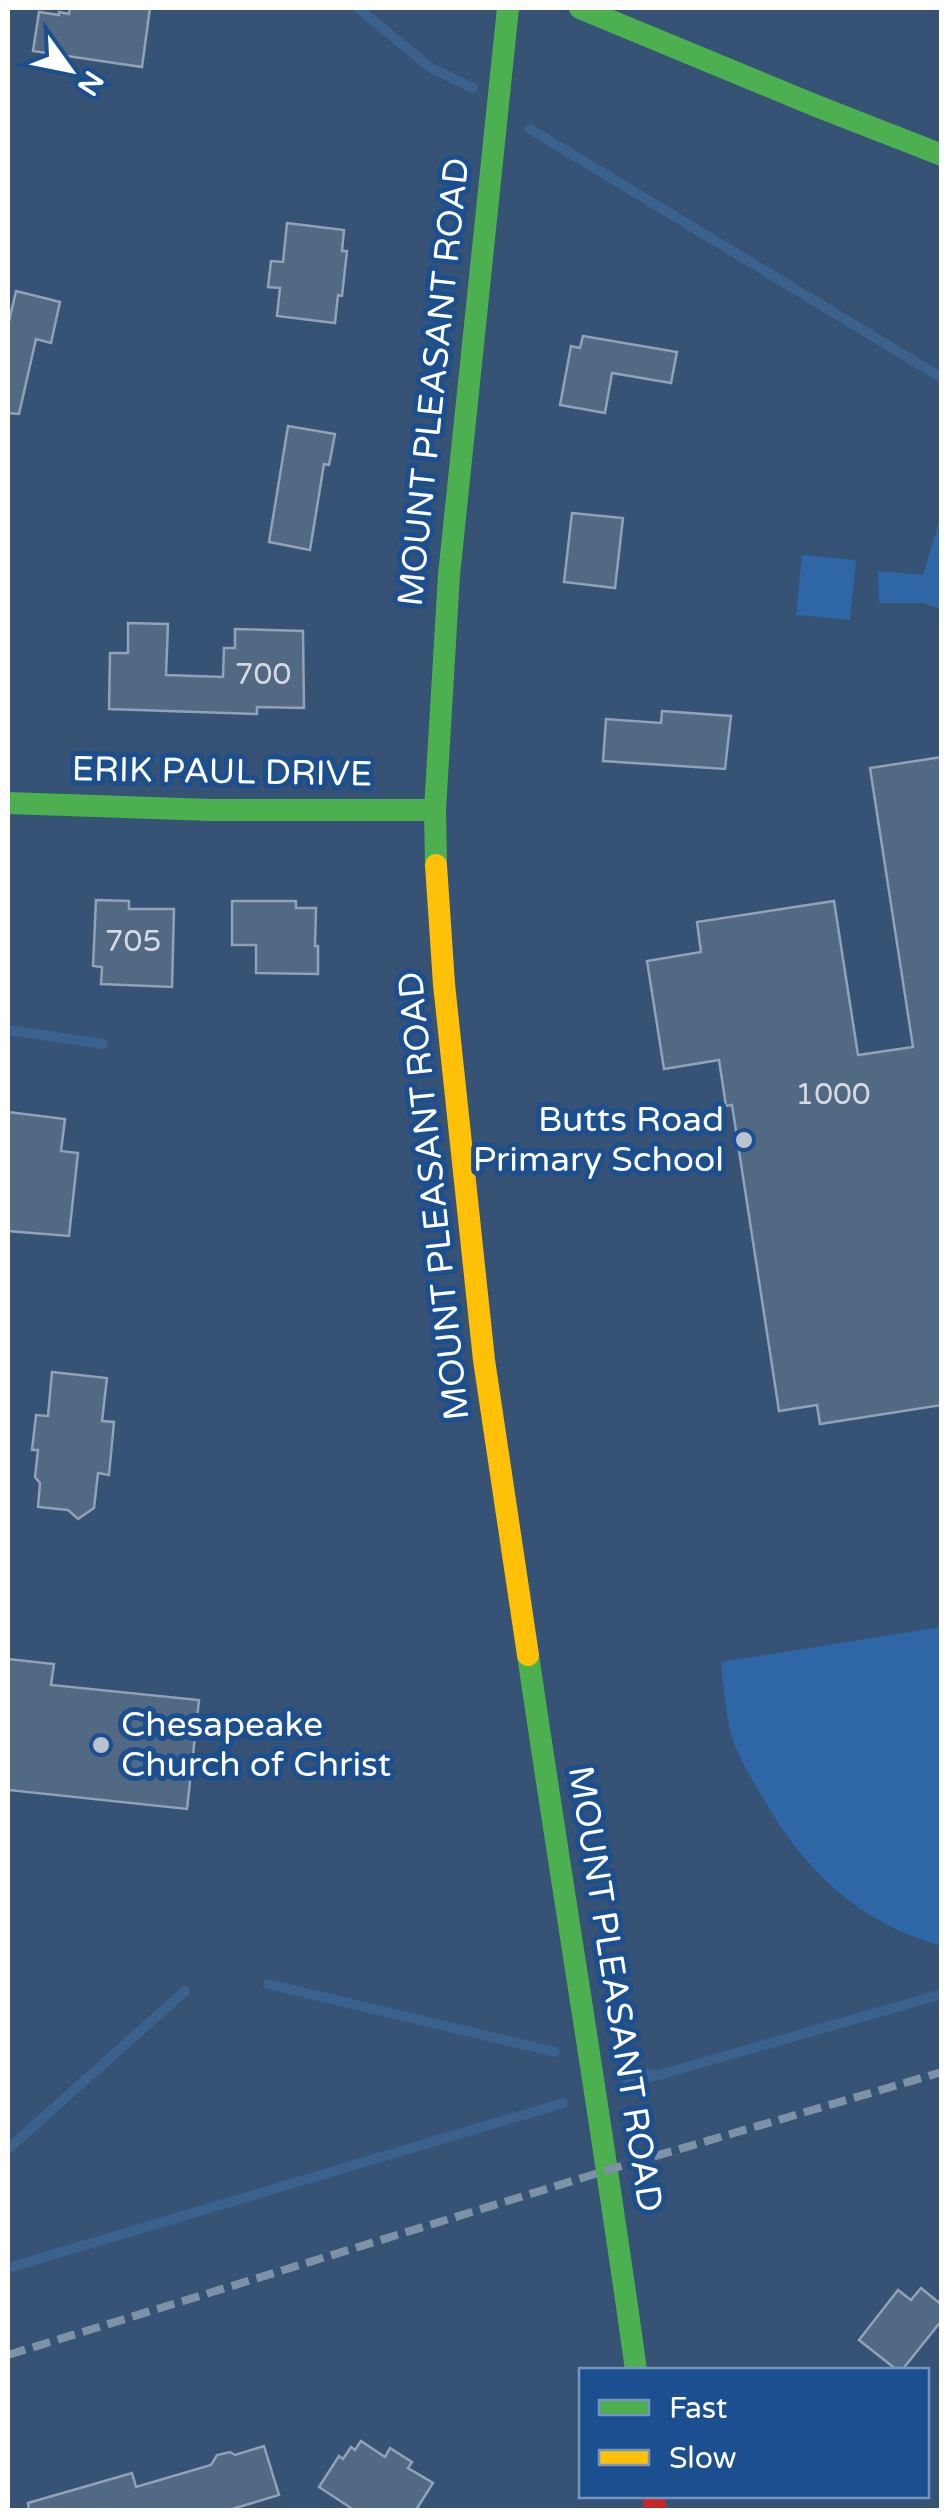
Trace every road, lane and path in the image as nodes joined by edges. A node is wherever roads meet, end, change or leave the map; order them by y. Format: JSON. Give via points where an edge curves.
{"nodes":[{"id":1,"x":508,"y":8,"type":"edge"},
{"id":2,"x":580,"y":8,"type":"edge"},
{"id":3,"x":942,"y":154,"type":"edge"},
{"id":4,"x":8,"y":802,"type":"edge"},
{"id":5,"x":435,"y":810,"type":"junction"},
{"id":6,"x":636,"y":2368,"type":"edge"}],
"edges":[{"from":1,"to":5,"type":"main road","name":"MOUNT PLEASANT ROAD","via":[[449,575]]},
{"from":2,"to":3,"type":"main road"},
{"from":4,"to":5,"type":"main road","name":"ERIK PAUL DRIVE"},
{"from":5,"to":6,"type":"main road","name":"MOUNT PLEASANT ROAD","via":[[444,984],[484,1360]]}]}
